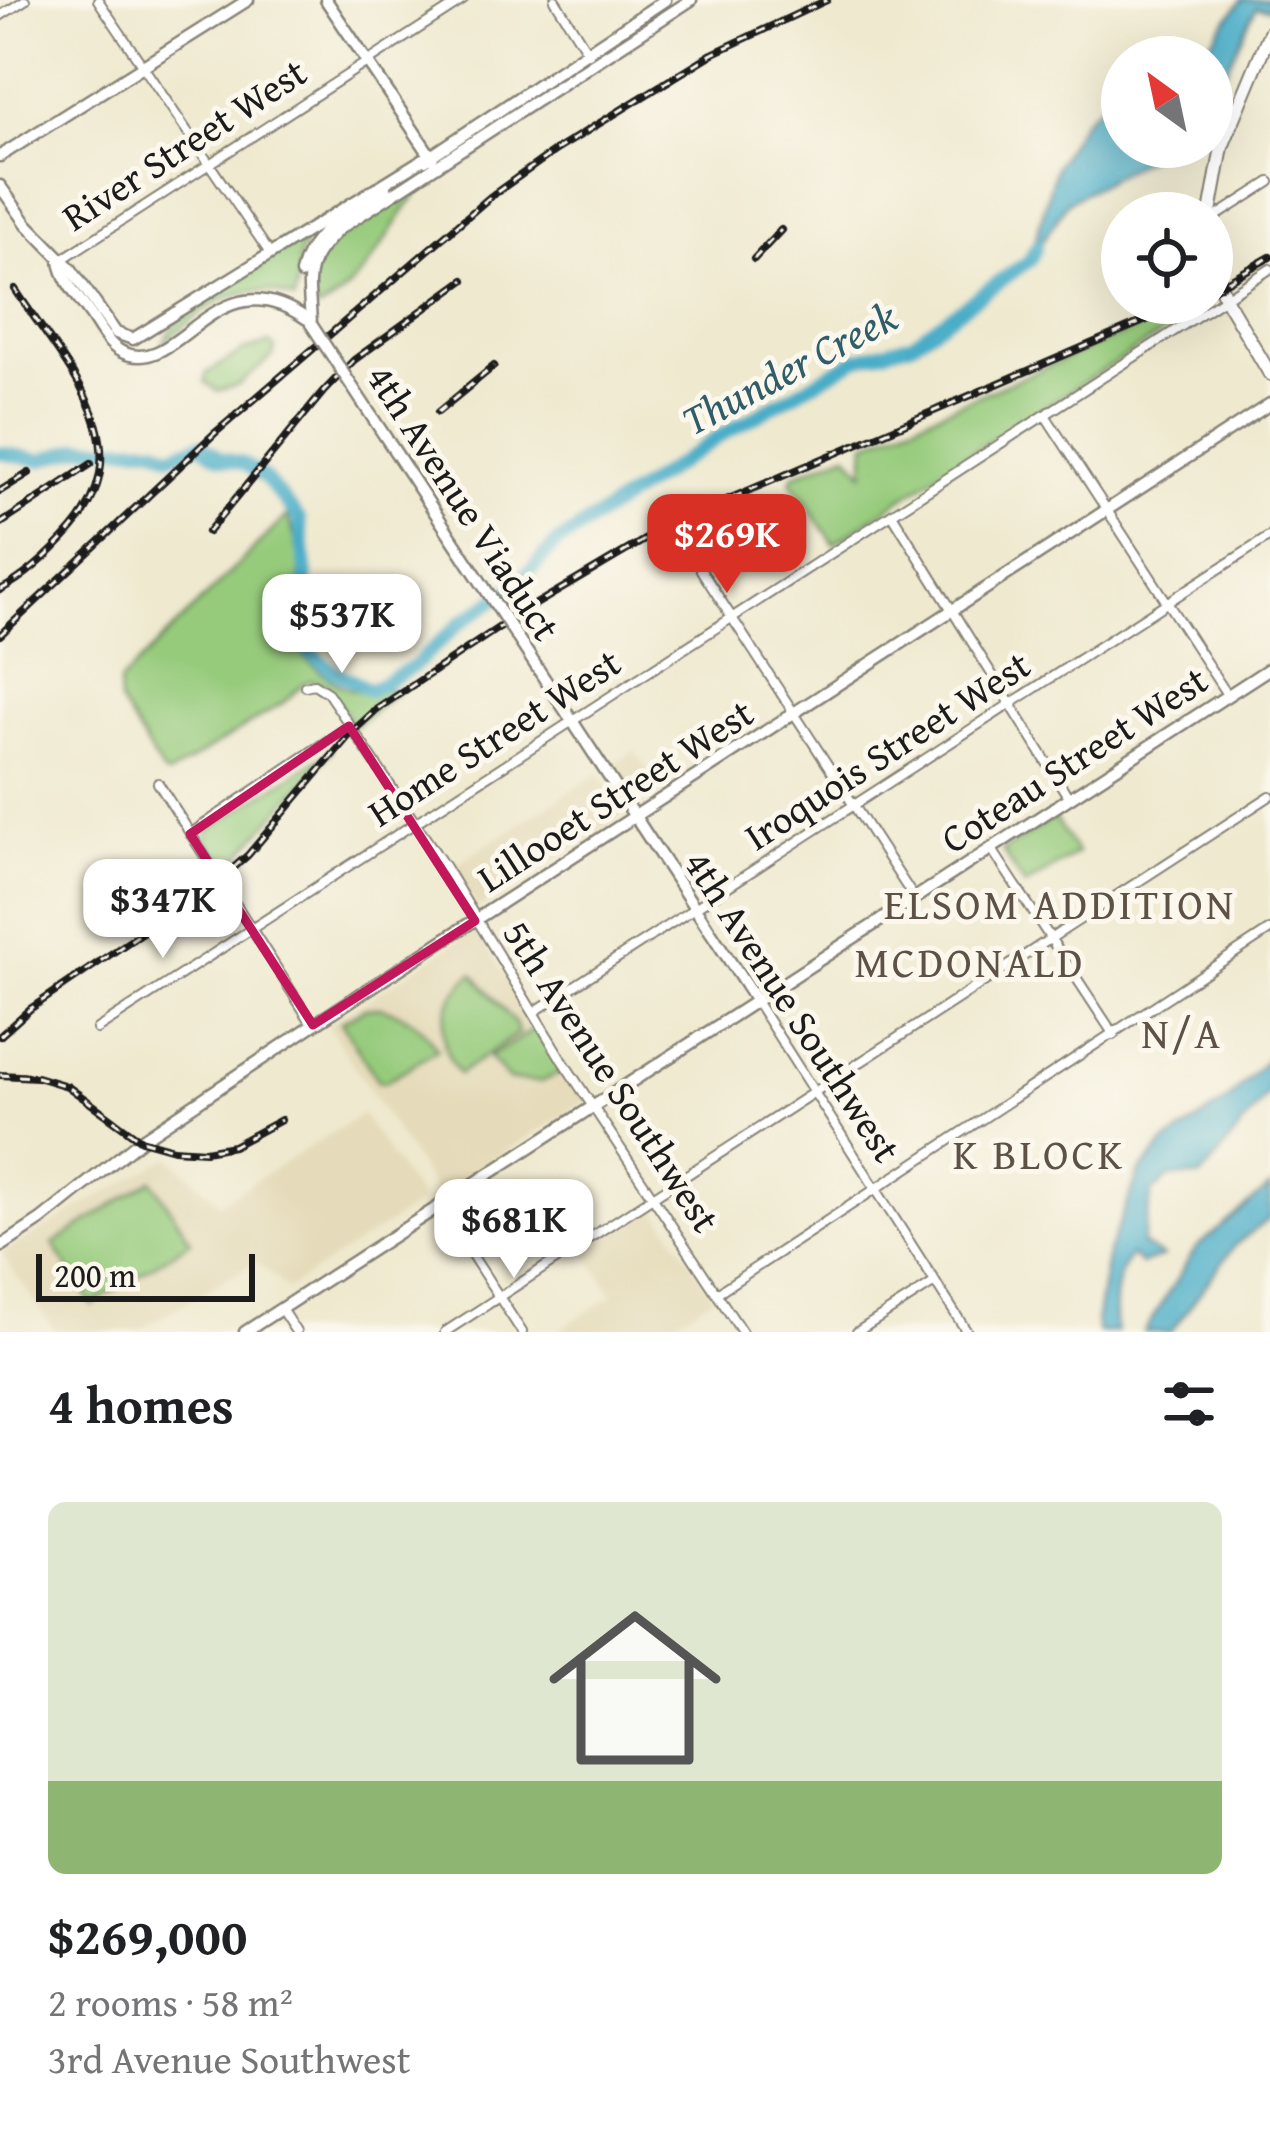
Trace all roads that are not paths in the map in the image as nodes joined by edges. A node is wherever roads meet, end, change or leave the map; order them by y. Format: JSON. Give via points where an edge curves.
{"nodes":[{"id":1,"x":25,"y":0,"type":"edge"},
{"id":2,"x":98,"y":0,"type":"edge"},
{"id":3,"x":248,"y":0,"type":"edge"},
{"id":4,"x":326,"y":0,"type":"edge"},
{"id":5,"x":463,"y":0,"type":"edge"},
{"id":6,"x":555,"y":0,"type":"edge"},
{"id":7,"x":665,"y":0,"type":"edge"},
{"id":8,"x":691,"y":0,"type":"edge"},
{"id":9,"x":0,"y":16,"type":"edge"},
{"id":10,"x":1269,"y":39,"type":"edge"},
{"id":11,"x":587,"y":51,"type":"junction"},
{"id":12,"x":369,"y":61,"type":"junction"},
{"id":13,"x":596,"y":64,"type":"junction"},
{"id":14,"x":142,"y":67,"type":"junction"},
{"id":15,"x":0,"y":156,"type":"edge"},
{"id":16,"x":434,"y":160,"type":"junction"},
{"id":17,"x":208,"y":165,"type":"junction"},
{"id":18,"x":1270,"y":182,"type":"edge"},
{"id":19,"x":0,"y":186,"type":"edge"},
{"id":20,"x":1215,"y":192,"type":"edge"},
{"id":21,"x":1233,"y":203,"type":"edge"},
{"id":22,"x":269,"y":252,"type":"junction"},
{"id":23,"x":60,"y":260,"type":"junction"},
{"id":24,"x":1270,"y":269,"type":"edge"},
{"id":25,"x":1233,"y":291,"type":"edge"},
{"id":26,"x":1233,"y":311,"type":"edge"},
{"id":27,"x":177,"y":314,"type":"junction"},
{"id":28,"x":309,"y":321,"type":"junction"},
{"id":29,"x":1182,"y":324,"type":"edge"},
{"id":30,"x":146,"y":355,"type":"junction"},
{"id":31,"x":1270,"y":374,"type":"edge"},
{"id":32,"x":1270,"y":404,"type":"edge"},
{"id":33,"x":1045,"y":415,"type":"junction"},
{"id":34,"x":1110,"y":510,"type":"junction"},
{"id":35,"x":892,"y":514,"type":"junction"},
{"id":36,"x":1270,"y":536,"type":"edge"},
{"id":37,"x":701,"y":570,"type":"dead end"},
{"id":38,"x":1168,"y":603,"type":"junction"},
{"id":39,"x":951,"y":611,"type":"junction"},
{"id":40,"x":732,"y":619,"type":"junction"},
{"id":41,"x":1270,"y":668,"type":"edge"},
{"id":42,"x":305,"y":686,"type":"dead end"},
{"id":43,"x":1228,"y":695,"type":"junction"},
{"id":44,"x":1011,"y":706,"type":"junction"},
{"id":45,"x":794,"y":714,"type":"junction"},
{"id":46,"x":570,"y":718,"type":"junction"},
{"id":47,"x":350,"y":725,"type":"junction"},
{"id":48,"x":158,"y":783,"type":"dead end"},
{"id":49,"x":1270,"y":796,"type":"edge"},
{"id":50,"x":1070,"y":798,"type":"junction"},
{"id":51,"x":854,"y":807,"type":"junction"},
{"id":52,"x":636,"y":818,"type":"junction"},
{"id":53,"x":417,"y":823,"type":"junction"},
{"id":54,"x":190,"y":834,"type":"junction"},
{"id":55,"x":991,"y":848,"type":"junction"},
{"id":56,"x":914,"y":898,"type":"junction"},
{"id":57,"x":697,"y":910,"type":"junction"},
{"id":58,"x":475,"y":921,"type":"junction"},
{"id":59,"x":252,"y":929,"type":"junction"},
{"id":60,"x":1270,"y":930,"type":"edge"},
{"id":61,"x":1050,"y":938,"type":"junction"},
{"id":62,"x":756,"y":1001,"type":"junction"},
{"id":63,"x":534,"y":1012,"type":"junction"},
{"id":64,"x":313,"y":1025,"type":"junction"},
{"id":65,"x":97,"y":1029,"type":"dead end"},
{"id":66,"x":1114,"y":1035,"type":"junction"},
{"id":67,"x":813,"y":1093,"type":"junction"},
{"id":68,"x":594,"y":1105,"type":"junction"},
{"id":69,"x":874,"y":1188,"type":"junction"},
{"id":70,"x":655,"y":1196,"type":"junction"},
{"id":71,"x":440,"y":1206,"type":"junction"},
{"id":72,"x":0,"y":1247,"type":"edge"},
{"id":73,"x":935,"y":1282,"type":"junction"},
{"id":74,"x":717,"y":1293,"type":"junction"},
{"id":75,"x":499,"y":1297,"type":"junction"},
{"id":76,"x":281,"y":1309,"type":"junction"},
{"id":77,"x":245,"y":1332,"type":"edge"},
{"id":78,"x":296,"y":1332,"type":"edge"},
{"id":79,"x":445,"y":1332,"type":"edge"},
{"id":80,"x":522,"y":1332,"type":"edge"},
{"id":81,"x":742,"y":1332,"type":"edge"},
{"id":82,"x":857,"y":1332,"type":"edge"},
{"id":83,"x":967,"y":1332,"type":"edge"}],
"edges":[{"from":1,"to":9,"type":"street"},
{"from":2,"to":14,"type":"street"},
{"from":3,"to":14,"type":"street"},
{"from":4,"to":12,"type":"street"},
{"from":5,"to":12,"type":"street","name":"River Street West"},
{"from":6,"to":11,"type":"street"},
{"from":7,"to":11,"type":"street"},
{"from":8,"to":13,"type":"street"},
{"from":10,"to":20,"type":"main road","via":[[1222,147]]},
{"from":11,"to":13,"type":"street"},
{"from":11,"to":16,"type":"street"},
{"from":12,"to":16,"type":"street"},
{"from":12,"to":17,"type":"street","name":"River Street West"},
{"from":13,"to":16,"type":"street"},
{"from":14,"to":15,"type":"street"},
{"from":14,"to":17,"type":"street"},
{"from":16,"to":22,"type":"street"},
{"from":16,"to":28,"type":"street","via":[[321,247],[307,276]]},
{"from":17,"to":22,"type":"street"},
{"from":17,"to":23,"type":"street","name":"River Street West"},
{"from":18,"to":21,"type":"street"},
{"from":19,"to":23,"type":"street"},
{"from":22,"to":27,"type":"street"},
{"from":23,"to":27,"type":"street","via":[[118,335],[137,338]]},
{"from":23,"to":30,"type":"street","via":[[110,342]]},
{"from":24,"to":25,"type":"street","name":"Home Street West"},
{"from":26,"to":31,"type":"main road"},
{"from":27,"to":30,"type":"street"},
{"from":28,"to":30,"type":"street","via":[[276,300],[244,300]]},
{"from":28,"to":46,"type":"street","name":"4th Avenue Viaduct","bridge":true},
{"from":29,"to":33,"type":"street","name":"Home Street West"},
{"from":32,"to":34,"type":"street","name":"Lillooet Street West"},
{"from":33,"to":34,"type":"street"},
{"from":33,"to":35,"type":"street","name":"Home Street West"},
{"from":34,"to":38,"type":"street"},
{"from":34,"to":39,"type":"street","name":"Lillooet Street West"},
{"from":35,"to":39,"type":"street"},
{"from":35,"to":40,"type":"street","name":"Home Street West"},
{"from":36,"to":38,"type":"street","name":"Iroquois Street West"},
{"from":37,"to":40,"type":"street"},
{"from":38,"to":43,"type":"street"},
{"from":38,"to":44,"type":"street","name":"Iroquois Street West"},
{"from":39,"to":44,"type":"street"},
{"from":39,"to":45,"type":"street","name":"Lillooet Street West"},
{"from":40,"to":45,"type":"street"},
{"from":40,"to":46,"type":"street","name":"Home Street West"},
{"from":41,"to":43,"type":"street","name":"Coteau Street West"},
{"from":42,"to":47,"type":"street","name":"5th Avenue Southwest","via":[[328,692]]},
{"from":43,"to":50,"type":"street","name":"Coteau Street West"},
{"from":44,"to":50,"type":"street"},
{"from":44,"to":51,"type":"street","name":"Iroquois Street West"},
{"from":45,"to":51,"type":"street"},
{"from":45,"to":52,"type":"street","name":"Lillooet Street West"},
{"from":46,"to":52,"type":"street","name":"4th Avenue Southwest"},
{"from":46,"to":53,"type":"street","name":"Home Street West"},
{"from":47,"to":53,"type":"street","name":"5th Avenue Southwest"},
{"from":47,"to":54,"type":"street"},
{"from":48,"to":54,"type":"street"},
{"from":49,"to":61,"type":"street"},
{"from":50,"to":55,"type":"street","name":"Coteau Street West"},
{"from":51,"to":56,"type":"street"},
{"from":51,"to":57,"type":"street","name":"Iroquois Street West"},
{"from":52,"to":57,"type":"street","name":"4th Avenue Southwest"},
{"from":52,"to":58,"type":"street","name":"Lillooet Street West"},
{"from":53,"to":58,"type":"street","name":"5th Avenue Southwest"},
{"from":53,"to":59,"type":"street","name":"Home Street West"},
{"from":54,"to":59,"type":"street"},
{"from":55,"to":56,"type":"street","name":"Coteau Street West"},
{"from":55,"to":61,"type":"street"},
{"from":56,"to":62,"type":"street","name":"Coteau Street West"},
{"from":57,"to":62,"type":"street","name":"4th Avenue Southwest"},
{"from":57,"to":63,"type":"street","name":"Iroquois Street West"},
{"from":58,"to":63,"type":"street","name":"5th Avenue Southwest"},
{"from":58,"to":64,"type":"street","name":"Lillooet Street West"},
{"from":59,"to":64,"type":"street"},
{"from":59,"to":65,"type":"street","name":"Home Street West"},
{"from":60,"to":66,"type":"street"},
{"from":61,"to":66,"type":"street"},
{"from":61,"to":67,"type":"street"},
{"from":62,"to":67,"type":"street","name":"4th Avenue Southwest"},
{"from":62,"to":68,"type":"street","name":"Coteau Street West"},
{"from":63,"to":68,"type":"street","name":"5th Avenue Southwest"},
{"from":64,"to":72,"type":"street","name":"Lillooet Street West"},
{"from":66,"to":69,"type":"street"},
{"from":67,"to":69,"type":"street","name":"4th Avenue Southwest"},
{"from":67,"to":70,"type":"street"},
{"from":68,"to":70,"type":"street","name":"5th Avenue Southwest"},
{"from":68,"to":71,"type":"street","name":"Coteau Street West"},
{"from":69,"to":73,"type":"street","name":"4th Avenue Southwest"},
{"from":69,"to":74,"type":"street"},
{"from":70,"to":74,"type":"street","name":"5th Avenue Southwest"},
{"from":70,"to":75,"type":"street"},
{"from":71,"to":75,"type":"street"},
{"from":71,"to":76,"type":"street","name":"Coteau Street West"},
{"from":73,"to":82,"type":"street"},
{"from":73,"to":83,"type":"street","name":"4th Avenue Southwest"},
{"from":74,"to":81,"type":"street","name":"5th Avenue Southwest"},
{"from":75,"to":79,"type":"street"},
{"from":75,"to":80,"type":"street"},
{"from":76,"to":77,"type":"street","name":"Coteau Street West"},
{"from":76,"to":78,"type":"street"}]}
